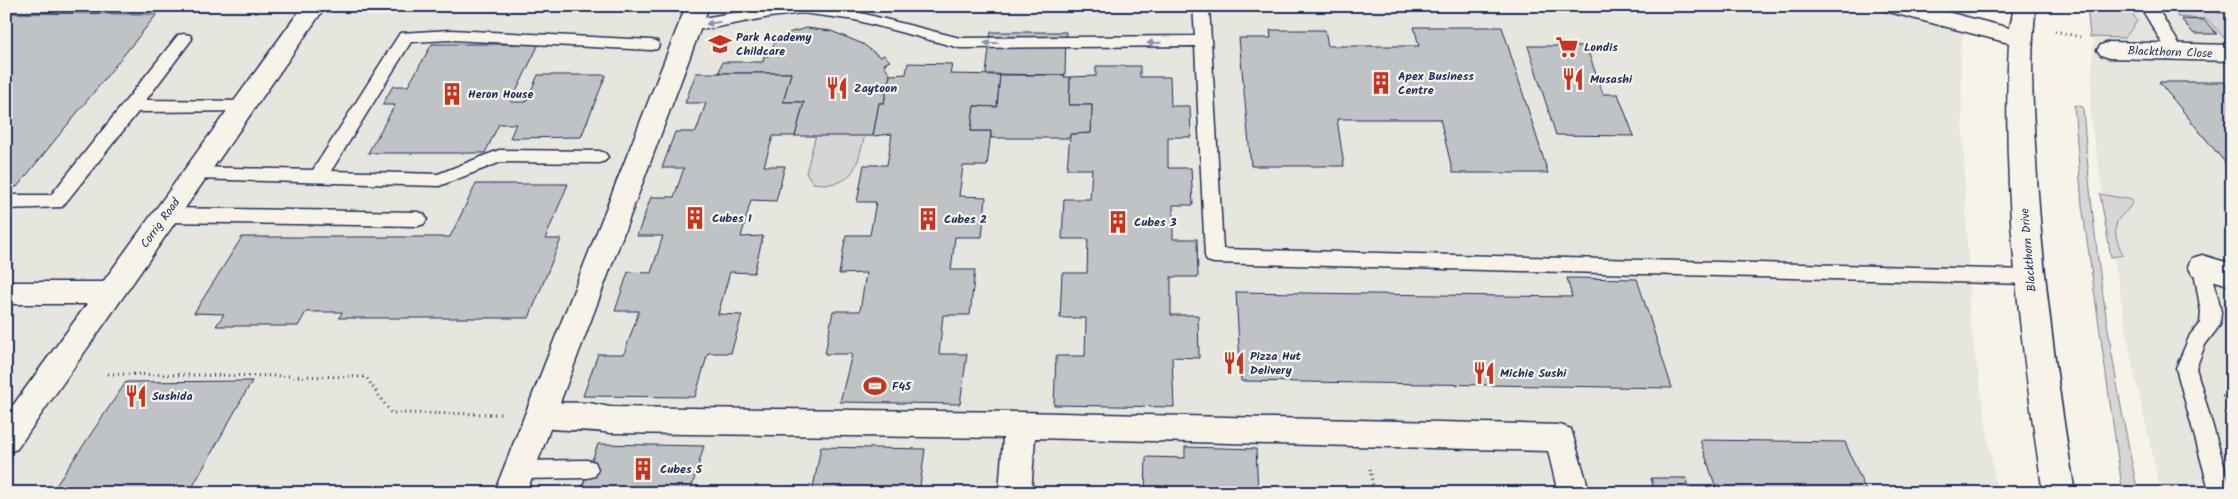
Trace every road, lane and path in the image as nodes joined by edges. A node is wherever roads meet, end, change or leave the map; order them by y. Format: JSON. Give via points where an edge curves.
{"nodes":[{"id":1,"x":315,"y":6,"type":"edge"},
{"id":2,"x":1201,"y":6,"type":"edge"},
{"id":3,"x":1893,"y":6,"type":"edge"},
{"id":4,"x":2025,"y":6,"type":"edge"},
{"id":5,"x":2148,"y":6,"type":"edge"},
{"id":6,"x":694,"y":16,"type":"edge"},
{"id":7,"x":184,"y":38,"type":"dead end"},
{"id":8,"x":2021,"y":38,"type":"junction"},
{"id":9,"x":1203,"y":41,"type":"junction"},
{"id":10,"x":651,"y":45,"type":"dead end"},
{"id":11,"x":2109,"y":50,"type":"dead end"},
{"id":12,"x":2176,"y":52,"type":"junction"},
{"id":13,"x":2232,"y":53,"type":"edge"},
{"id":14,"x":133,"y":106,"type":"junction"},
{"id":15,"x":243,"y":107,"type":"junction"},
{"id":16,"x":599,"y":157,"type":"dead end"},
{"id":17,"x":196,"y":173,"type":"junction"},
{"id":18,"x":318,"y":176,"type":"junction"},
{"id":19,"x":6,"y":202,"type":"edge"},
{"id":20,"x":166,"y":215,"type":"junction"},
{"id":21,"x":418,"y":219,"type":"dead end"},
{"id":22,"x":2202,"y":266,"type":"joint"},
{"id":23,"x":2232,"y":275,"type":"edge"},
{"id":24,"x":2029,"y":277,"type":"junction"},
{"id":25,"x":6,"y":293,"type":"edge"},
{"id":26,"x":110,"y":293,"type":"junction"},
{"id":27,"x":108,"y":374,"type":"dead end"},
{"id":28,"x":540,"y":415,"type":"junction"},
{"id":29,"x":1020,"y":425,"type":"junction"},
{"id":30,"x":6,"y":440,"type":"edge"},
{"id":31,"x":588,"y":469,"type":"dead end"},
{"id":32,"x":514,"y":481,"type":"edge"},
{"id":33,"x":1015,"y":493,"type":"edge"},
{"id":34,"x":1574,"y":493,"type":"edge"},
{"id":35,"x":2059,"y":493,"type":"edge"},
{"id":36,"x":2221,"y":493,"type":"edge"}],
"edges":[{"from":1,"to":15,"type":"street","name":"Corrig Road"},
{"from":2,"to":9,"type":"lane"},
{"from":3,"to":8,"type":"street"},
{"from":4,"to":8,"type":"street","name":"Blackthorn Drive"},
{"from":5,"to":12,"type":"lane"},
{"from":9,"to":6,"type":"lane","one_way":true,"via":[[960,43],[818,8],[785,8],[707,25]]},
{"from":6,"to":28,"type":"street"},
{"from":7,"to":14,"type":"lane"},
{"from":8,"to":24,"type":"street","name":"Blackthorn Drive"},
{"from":9,"to":24,"type":"lane","via":[[1214,256]]},
{"from":10,"to":18,"type":"lane","via":[[451,35],[406,37]]},
{"from":11,"to":12,"type":"street","name":"Blackthorn Close"},
{"from":12,"to":13,"type":"street","name":"Blackthorn Close"},
{"from":14,"to":15,"type":"lane"},
{"from":14,"to":19,"type":"lane","via":[[56,202]]},
{"from":15,"to":17,"type":"street","name":"Corrig Road"},
{"from":16,"to":18,"type":"lane","via":[[498,156],[440,180]]},
{"from":17,"to":18,"type":"lane"},
{"from":17,"to":20,"type":"street","name":"Corrig Road"},
{"from":20,"to":21,"type":"lane","via":[[369,224]]},
{"from":20,"to":26,"type":"street","name":"Corrig Road"},
{"from":22,"to":23,"type":"street"},
{"from":22,"to":36,"type":"lane","via":[[2211,312],[2210,325],[2197,341],[2186,368]]},
{"from":24,"to":35,"type":"street","name":"Blackthorn Drive"},
{"from":25,"to":26,"type":"street"},
{"from":26,"to":30,"type":"street","name":"Corrig Road"},
{"from":27,"to":28,"type":"path","via":[[366,377],[391,413]]},
{"from":28,"to":29,"type":"street","via":[[590,416],[610,420]]},
{"from":28,"to":32,"type":"street"},
{"from":29,"to":33,"type":"street"},
{"from":29,"to":34,"type":"street","via":[[1560,438]]},
{"from":31,"to":32,"type":"lane"}]}
